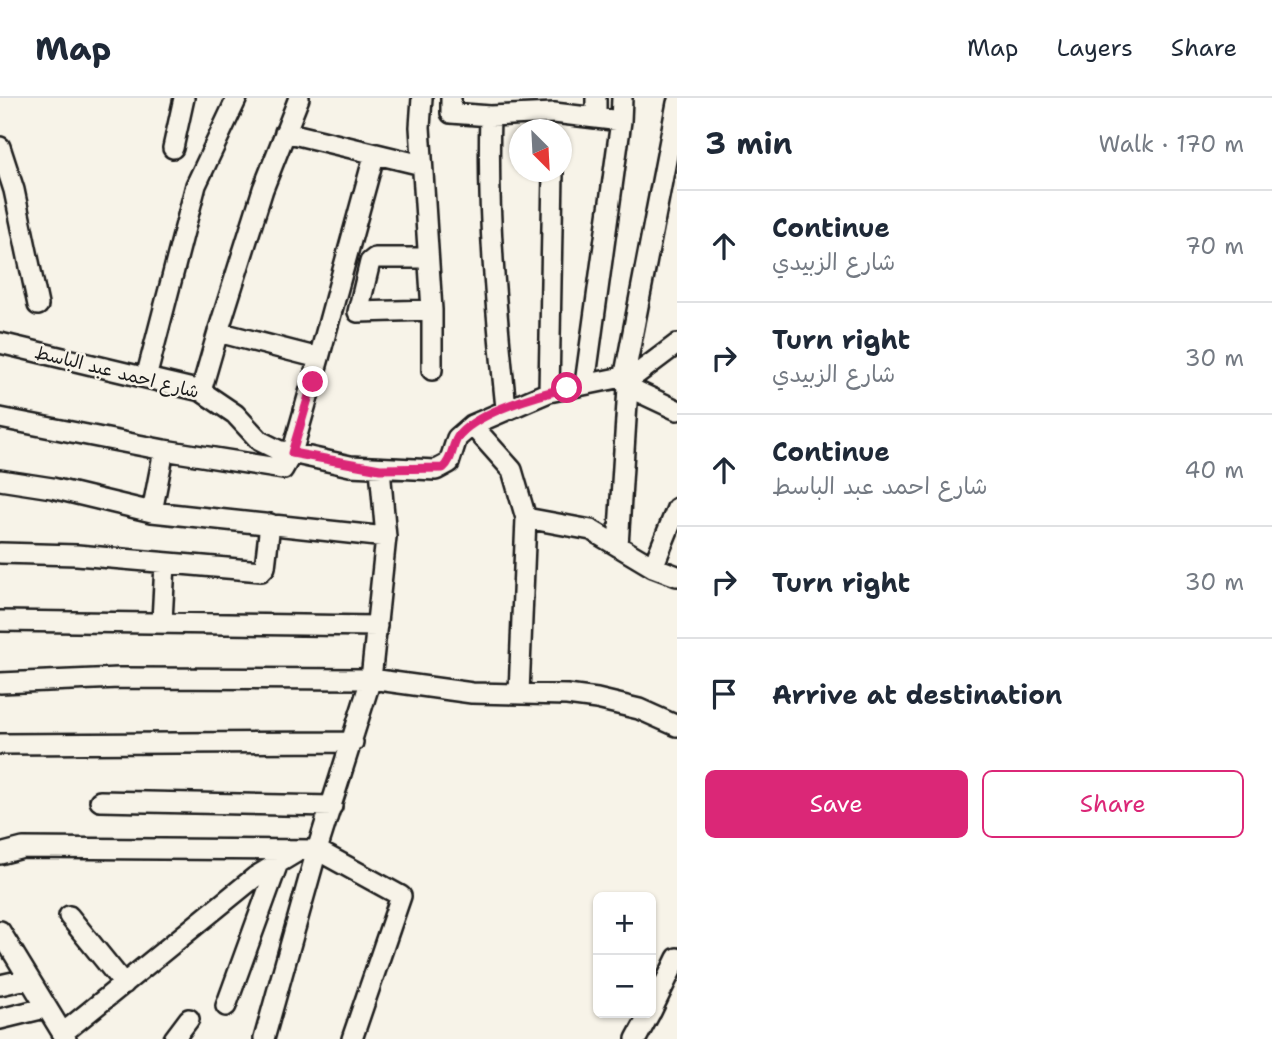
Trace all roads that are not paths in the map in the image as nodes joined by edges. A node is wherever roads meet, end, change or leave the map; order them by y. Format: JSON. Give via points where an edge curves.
{"nodes":[{"id":1,"x":184,"y":98,"type":"edge"},
{"id":2,"x":237,"y":98,"type":"edge"},
{"id":3,"x":299,"y":98,"type":"edge"},
{"id":4,"x":422,"y":98,"type":"edge"},
{"id":5,"x":451,"y":98,"type":"edge"},
{"id":6,"x":622,"y":98,"type":"edge"},
{"id":7,"x":677,"y":103,"type":"edge"},
{"id":8,"x":530,"y":106,"type":"edge"},
{"id":9,"x":596,"y":108,"type":"edge"},
{"id":10,"x":490,"y":116,"type":"junction"},
{"id":11,"x":551,"y":119,"type":"edge"},
{"id":12,"x":560,"y":119,"type":"edge"},
{"id":13,"x":621,"y":121,"type":"junction"},
{"id":14,"x":285,"y":132,"type":"junction"},
{"id":15,"x":0,"y":147,"type":"edge"},
{"id":16,"x":673,"y":147,"type":"edge"},
{"id":17,"x":173,"y":148,"type":"dead end"},
{"id":18,"x":374,"y":156,"type":"junction"},
{"id":19,"x":422,"y":165,"type":"junction"},
{"id":20,"x":553,"y":182,"type":"edge"},
{"id":21,"x":7,"y":192,"type":"edge"},
{"id":22,"x":427,"y":258,"type":"junction"},
{"id":23,"x":38,"y":305,"type":"dead end"},
{"id":24,"x":432,"y":310,"type":"junction"},
{"id":25,"x":218,"y":332,"type":"junction"},
{"id":26,"x":0,"y":343,"type":"edge"},
{"id":27,"x":675,"y":349,"type":"edge"},
{"id":28,"x":319,"y":358,"type":"junction"},
{"id":29,"x":432,"y":370,"type":"dead end"},
{"id":30,"x":146,"y":378,"type":"junction"},
{"id":31,"x":626,"y":383,"type":"junction"},
{"id":32,"x":585,"y":384,"type":"junction"},
{"id":33,"x":201,"y":391,"type":"junction"},
{"id":34,"x":549,"y":392,"type":"junction"},
{"id":35,"x":506,"y":408,"type":"junction"},
{"id":36,"x":677,"y":410,"type":"edge"},
{"id":37,"x":0,"y":418,"type":"edge"},
{"id":38,"x":472,"y":425,"type":"junction"},
{"id":39,"x":164,"y":450,"type":"junction"},
{"id":40,"x":292,"y":453,"type":"junction"},
{"id":41,"x":380,"y":469,"type":"junction"},
{"id":42,"x":0,"y":480,"type":"edge"},
{"id":43,"x":677,"y":508,"type":"edge"},
{"id":44,"x":152,"y":512,"type":"junction"},
{"id":45,"x":526,"y":517,"type":"junction"},
{"id":46,"x":270,"y":524,"type":"junction"},
{"id":47,"x":386,"y":537,"type":"junction"},
{"id":48,"x":618,"y":546,"type":"junction"},
{"id":49,"x":0,"y":553,"type":"edge"},
{"id":50,"x":164,"y":564,"type":"junction"},
{"id":51,"x":653,"y":567,"type":"junction"},
{"id":52,"x":677,"y":576,"type":"edge"},
{"id":53,"x":0,"y":621,"type":"edge"},
{"id":54,"x":162,"y":621,"type":"junction"},
{"id":55,"x":377,"y":626,"type":"junction"},
{"id":56,"x":371,"y":679,"type":"junction"},
{"id":57,"x":0,"y":683,"type":"edge"},
{"id":58,"x":519,"y":693,"type":"junction"},
{"id":59,"x":677,"y":726,"type":"edge"},
{"id":60,"x":353,"y":742,"type":"junction"},
{"id":61,"x":0,"y":744,"type":"edge"},
{"id":62,"x":100,"y":801,"type":"dead end"},
{"id":63,"x":332,"y":806,"type":"junction"},
{"id":64,"x":308,"y":850,"type":"junction"},
{"id":65,"x":0,"y":854,"type":"edge"},
{"id":66,"x":278,"y":863,"type":"junction"},
{"id":67,"x":69,"y":916,"type":"dead end"},
{"id":68,"x":0,"y":932,"type":"edge"},
{"id":69,"x":677,"y":958,"type":"edge"},
{"id":70,"x":27,"y":979,"type":"junction"},
{"id":71,"x":124,"y":984,"type":"junction"},
{"id":72,"x":0,"y":985,"type":"edge"},
{"id":73,"x":656,"y":1002,"type":"edge"},
{"id":74,"x":226,"y":1006,"type":"dead end"},
{"id":75,"x":46,"y":1008,"type":"junction"},
{"id":76,"x":189,"y":1018,"type":"dead end"},
{"id":77,"x":648,"y":1018,"type":"edge"},
{"id":78,"x":0,"y":1019,"type":"edge"},
{"id":79,"x":64,"y":1036,"type":"edge"},
{"id":80,"x":174,"y":1039,"type":"edge"},
{"id":81,"x":264,"y":1039,"type":"edge"},
{"id":82,"x":352,"y":1039,"type":"edge"},
{"id":83,"x":636,"y":1039,"type":"edge"}],
"edges":[{"from":1,"to":17,"type":"street"},
{"from":2,"to":30,"type":"street","via":[[196,185]]},
{"from":3,"to":14,"type":"street"},
{"from":4,"to":19,"type":"street"},
{"from":5,"to":10,"type":"street","via":[[453,114]]},
{"from":6,"to":13,"type":"street"},
{"from":7,"to":16,"type":"street"},
{"from":8,"to":10,"type":"street"},
{"from":8,"to":11,"type":"street"},
{"from":9,"to":12,"type":"street"},
{"from":9,"to":13,"type":"street"},
{"from":10,"to":35,"type":"street","via":[[488,177]]},
{"from":13,"to":32,"type":"street"},
{"from":14,"to":18,"type":"street"},
{"from":14,"to":25,"type":"street"},
{"from":15,"to":21,"type":"street"},
{"from":16,"to":31,"type":"street"},
{"from":18,"to":19,"type":"street"},
{"from":18,"to":28,"type":"street"},
{"from":19,"to":22,"type":"street"},
{"from":20,"to":34,"type":"street"},
{"from":21,"to":23,"type":"street"},
{"from":22,"to":24,"type":"street"},
{"from":22,"to":24,"type":"street","via":[[374,258],[358,312]]},
{"from":24,"to":29,"type":"street"},
{"from":25,"to":28,"type":"street"},
{"from":25,"to":33,"type":"street"},
{"from":26,"to":30,"type":"street","name":"شارع احمد عبد الباسط"},
{"from":27,"to":31,"type":"street"},
{"from":28,"to":40,"type":"street"},
{"from":30,"to":33,"type":"street","name":"شارع احمد عبد الباسط"},
{"from":31,"to":32,"type":"street"},
{"from":31,"to":36,"type":"street"},
{"from":31,"to":48,"type":"street"},
{"from":32,"to":34,"type":"street"},
{"from":33,"to":40,"type":"street","name":"شارع احمد عبد الباسط","via":[[234,414],[260,441]]},
{"from":34,"to":35,"type":"street"},
{"from":35,"to":38,"type":"street"},
{"from":37,"to":39,"type":"street"},
{"from":38,"to":41,"type":"street","name":"شارع احمد عبد الباسط","via":[[457,438],[443,468]]},
{"from":38,"to":45,"type":"street","via":[[512,470]]},
{"from":39,"to":40,"type":"street","via":[[278,470]]},
{"from":39,"to":44,"type":"street"},
{"from":40,"to":41,"type":"street","name":"شارع احمد عبد الباسط"},
{"from":41,"to":47,"type":"street"},
{"from":42,"to":44,"type":"street"},
{"from":43,"to":51,"type":"street"},
{"from":44,"to":46,"type":"street"},
{"from":45,"to":48,"type":"street","via":[[591,530]]},
{"from":45,"to":58,"type":"street"},
{"from":46,"to":47,"type":"street"},
{"from":46,"to":50,"type":"street","via":[[261,570]]},
{"from":47,"to":55,"type":"street"},
{"from":48,"to":51,"type":"street"},
{"from":49,"to":50,"type":"street"},
{"from":50,"to":54,"type":"street"},
{"from":51,"to":52,"type":"street"},
{"from":53,"to":54,"type":"street"},
{"from":54,"to":55,"type":"street"},
{"from":55,"to":56,"type":"street"},
{"from":56,"to":57,"type":"street","via":[[119,678]]},
{"from":56,"to":58,"type":"street","via":[[472,693]]},
{"from":56,"to":60,"type":"street"},
{"from":58,"to":59,"type":"street","via":[[597,699],[639,709]]},
{"from":60,"to":61,"type":"street"},
{"from":60,"to":63,"type":"street"},
{"from":62,"to":63,"type":"street"},
{"from":63,"to":64,"type":"street"},
{"from":64,"to":65,"type":"street","via":[[23,848]]},
{"from":64,"to":66,"type":"street"},
{"from":64,"to":81,"type":"street"},
{"from":64,"to":82,"type":"street","via":[[401,896]]},
{"from":66,"to":71,"type":"street"},
{"from":66,"to":74,"type":"street"},
{"from":67,"to":71,"type":"street"},
{"from":68,"to":70,"type":"street"},
{"from":69,"to":73,"type":"street"},
{"from":70,"to":72,"type":"street"},
{"from":70,"to":75,"type":"street"},
{"from":71,"to":79,"type":"street"},
{"from":75,"to":78,"type":"street"},
{"from":75,"to":79,"type":"street"},
{"from":76,"to":80,"type":"street"},
{"from":77,"to":83,"type":"street"}]}
